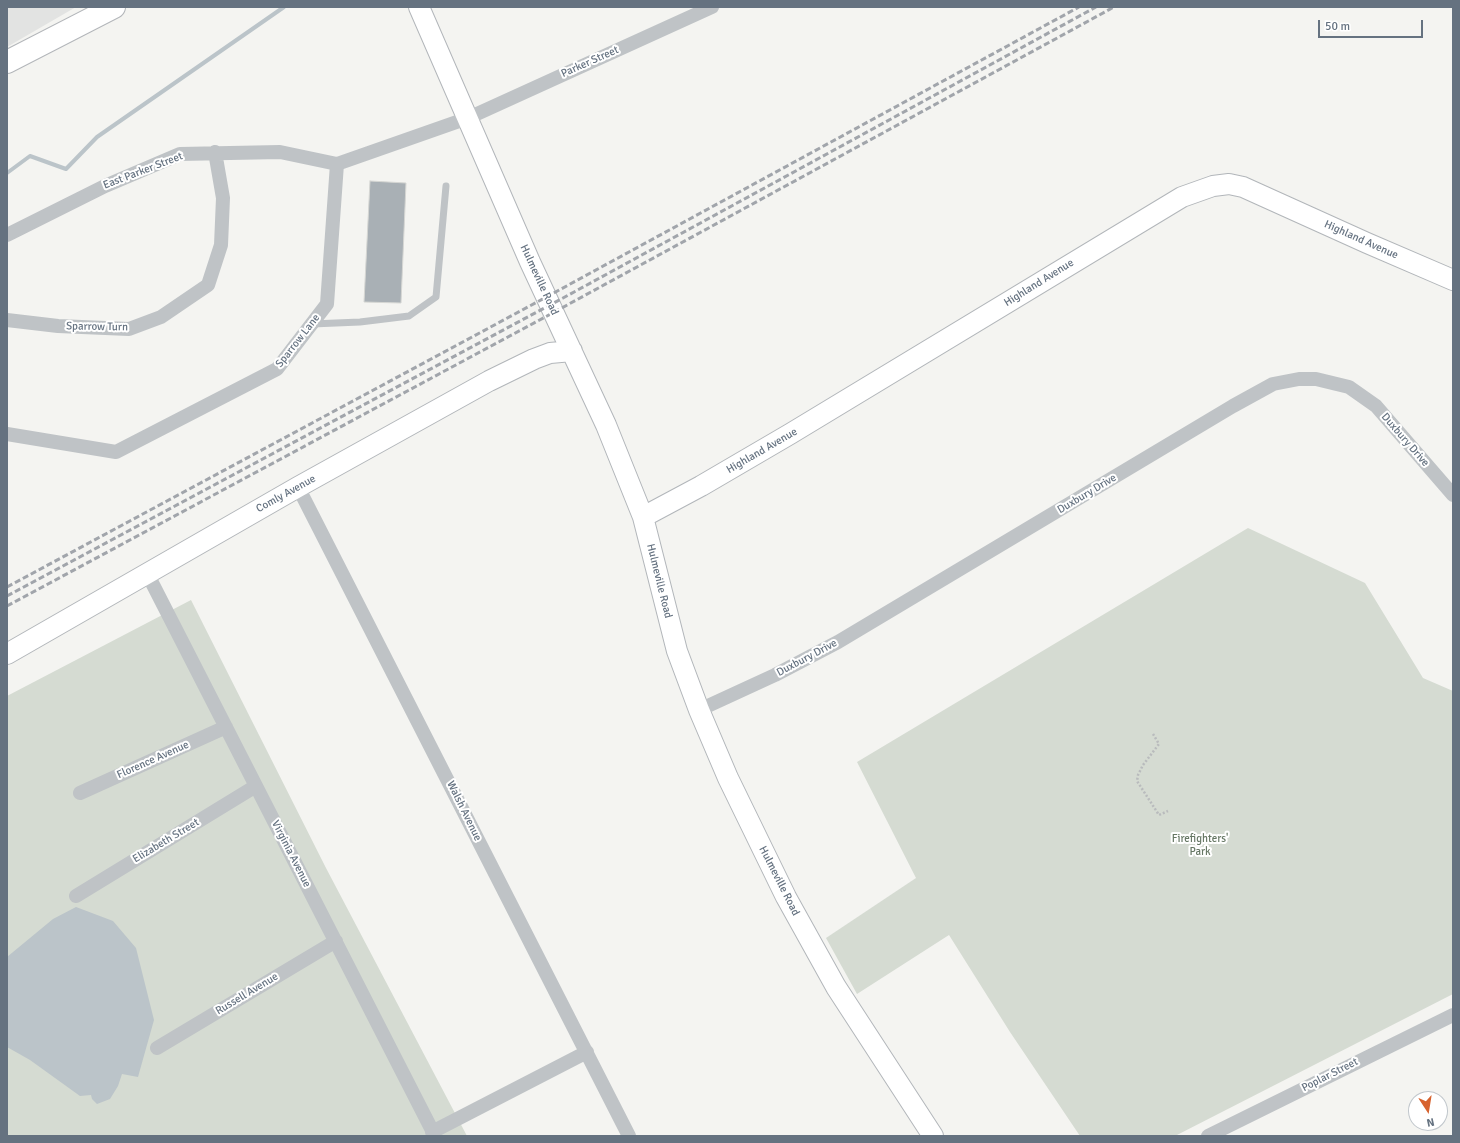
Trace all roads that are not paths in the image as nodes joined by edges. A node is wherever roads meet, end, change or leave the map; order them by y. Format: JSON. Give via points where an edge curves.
{"nodes":[{"id":1,"x":114,"y":7,"type":"edge"},
{"id":2,"x":419,"y":7,"type":"edge"},
{"id":3,"x":712,"y":7,"type":"edge"},
{"id":4,"x":7,"y":62,"type":"edge"},
{"id":5,"x":468,"y":118,"type":"junction"},
{"id":6,"x":215,"y":152,"type":"junction"},
{"id":7,"x":337,"y":164,"type":"junction"},
{"id":8,"x":446,"y":186,"type":"dead end"},
{"id":9,"x":7,"y":234,"type":"edge"},
{"id":10,"x":1453,"y":280,"type":"edge"},
{"id":11,"x":7,"y":320,"type":"edge"},
{"id":12,"x":312,"y":324,"type":"junction"},
{"id":13,"x":572,"y":351,"type":"junction"},
{"id":14,"x":7,"y":434,"type":"edge"},
{"id":15,"x":298,"y":487,"type":"junction"},
{"id":16,"x":1453,"y":495,"type":"edge"},
{"id":17,"x":643,"y":517,"type":"junction"},
{"id":18,"x":147,"y":573,"type":"junction"},
{"id":19,"x":7,"y":654,"type":"edge"},
{"id":20,"x":699,"y":710,"type":"junction"},
{"id":21,"x":226,"y":727,"type":"junction"},
{"id":22,"x":256,"y":786,"type":"junction"},
{"id":23,"x":80,"y":793,"type":"dead end"},
{"id":24,"x":76,"y":896,"type":"dead end"},
{"id":25,"x":336,"y":941,"type":"junction"},
{"id":26,"x":1453,"y":1015,"type":"edge"},
{"id":27,"x":157,"y":1048,"type":"dead end"},
{"id":28,"x":587,"y":1052,"type":"junction"},
{"id":29,"x":434,"y":1134,"type":"edge"},
{"id":30,"x":629,"y":1136,"type":"edge"},
{"id":31,"x":933,"y":1136,"type":"edge"},
{"id":32,"x":1208,"y":1136,"type":"edge"}],
"edges":[{"from":1,"to":4,"type":"main road"},
{"from":2,"to":5,"type":"street","name":"Hulmeville Road"},
{"from":3,"to":5,"type":"street","name":"Parker Street"},
{"from":5,"to":7,"type":"street"},
{"from":5,"to":13,"type":"street","name":"Hulmeville Road","via":[[530,262]]},
{"from":6,"to":7,"type":"street","name":"East Parker Street","via":[[280,152]]},
{"from":6,"to":9,"type":"street","name":"East Parker Street","via":[[180,154],[105,186]]},
{"from":6,"to":11,"type":"street","name":"Sparrow Turn","via":[[223,198],[221,245],[208,285],[161,317],[129,329],[58,326]]},
{"from":7,"to":12,"type":"street","name":"Sparrow Lane","via":[[328,304]]},
{"from":8,"to":12,"type":"lane","via":[[436,297],[409,316]]},
{"from":10,"to":17,"type":"street","name":"Highland Avenue","via":[[1243,187],[1229,184],[1213,186],[1182,197],[1162,208],[790,434]]},
{"from":12,"to":14,"type":"street","name":"Sparrow Lane","via":[[277,369],[116,452]]},
{"from":13,"to":15,"type":"street","name":"Comly Avenue","via":[[550,353],[534,359]]},
{"from":13,"to":17,"type":"street","name":"Hulmeville Road","via":[[606,425]]},
{"from":15,"to":18,"type":"street","name":"Comly Avenue"},
{"from":15,"to":28,"type":"street","name":"Walsh Avenue"},
{"from":16,"to":20,"type":"street","name":"Duxbury Drive","via":[[1376,406],[1349,387],[1316,379],[1273,384],[838,642]]},
{"from":17,"to":20,"type":"street","name":"Hulmeville Road","via":[[677,651]]},
{"from":18,"to":19,"type":"street","name":"Comly Avenue"},
{"from":18,"to":21,"type":"street","name":"Virginia Avenue"},
{"from":20,"to":31,"type":"street","name":"Hulmeville Road","via":[[728,778],[808,938],[840,993]]},
{"from":21,"to":22,"type":"street","name":"Virginia Avenue"},
{"from":21,"to":23,"type":"street","name":"Florence Avenue"},
{"from":22,"to":24,"type":"street","name":"Elizabeth Street"},
{"from":22,"to":25,"type":"street","name":"Virginia Avenue"},
{"from":25,"to":27,"type":"street","name":"Russell Avenue"},
{"from":25,"to":29,"type":"street","name":"Virginia Avenue"},
{"from":26,"to":32,"type":"street","name":"Poplar Street"},
{"from":28,"to":29,"type":"street"},
{"from":28,"to":30,"type":"street","name":"Walsh Avenue"}]}
